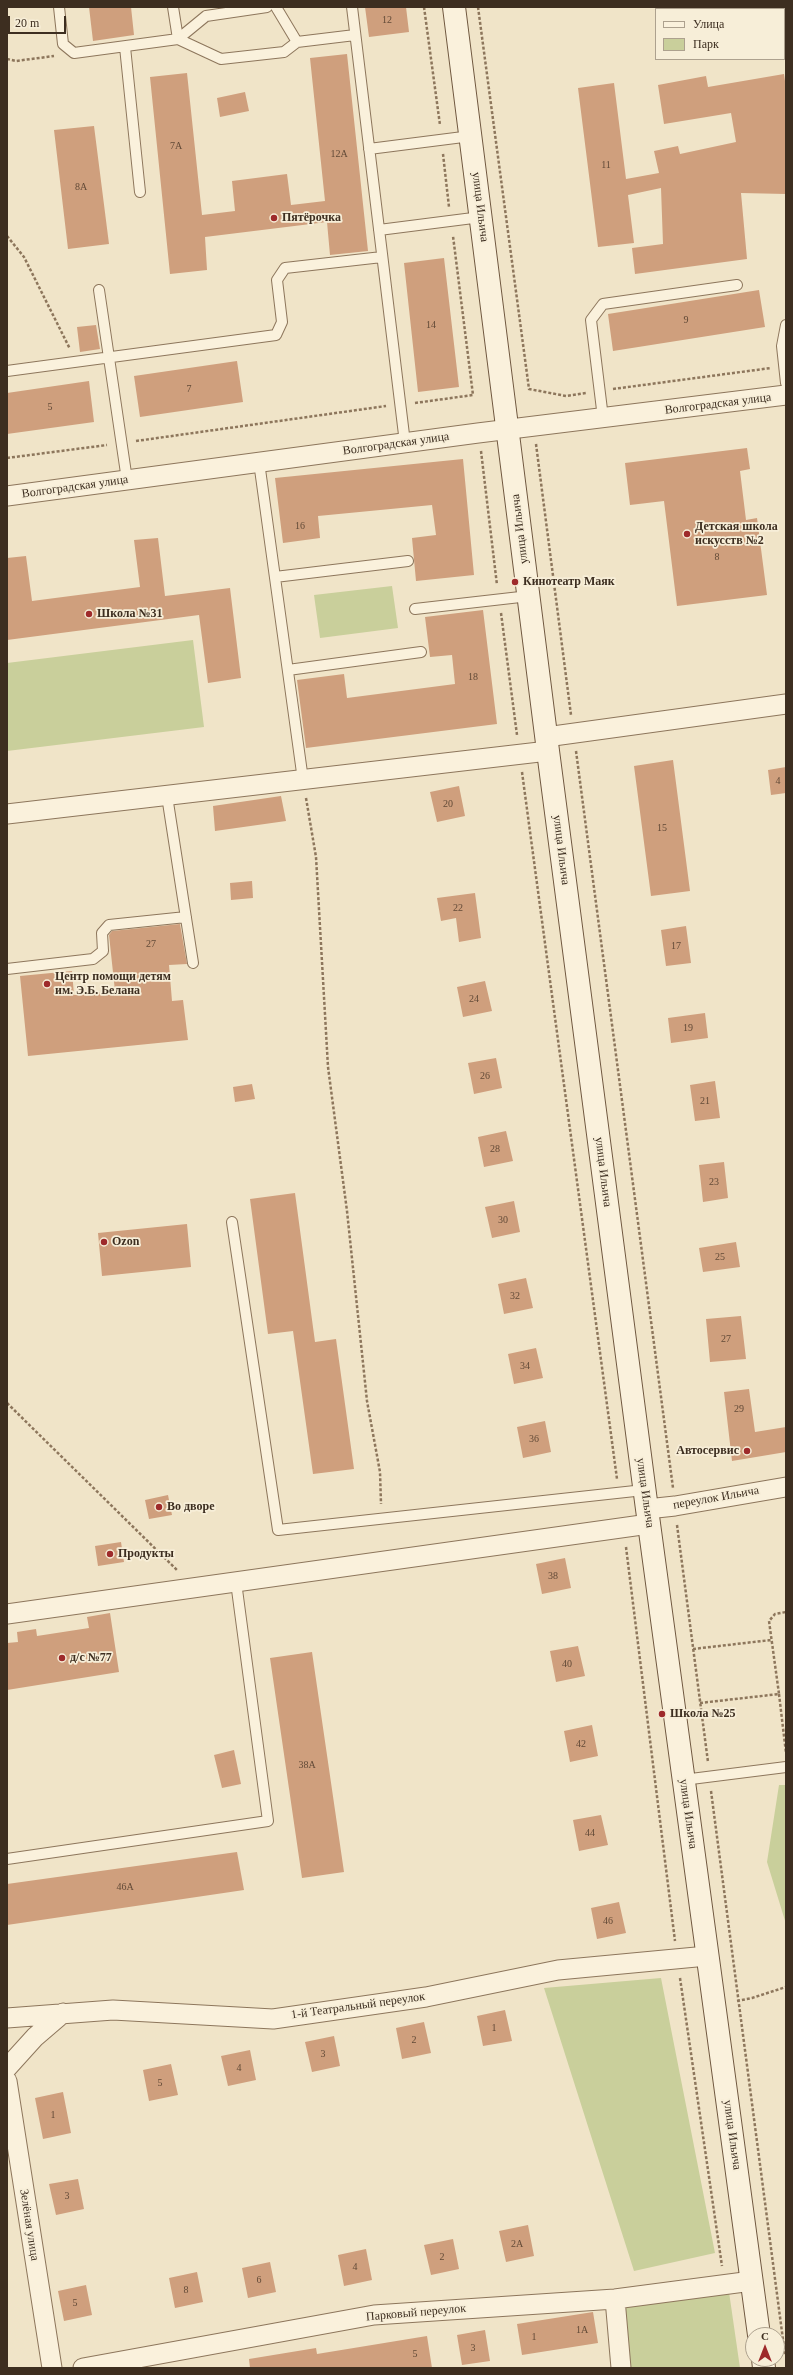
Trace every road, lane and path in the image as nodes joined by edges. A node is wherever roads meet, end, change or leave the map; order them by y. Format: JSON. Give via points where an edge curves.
{"nodes":[{"id":1,"x":59,"y":7,"type":"edge"},
{"id":2,"x":173,"y":7,"type":"edge"},
{"id":3,"x":267,"y":7,"type":"edge"},
{"id":4,"x":276,"y":7,"type":"edge"},
{"id":5,"x":352,"y":7,"type":"edge"},
{"id":6,"x":424,"y":7,"type":"edge"},
{"id":7,"x":454,"y":7,"type":"edge"},
{"id":8,"x":478,"y":7,"type":"edge"},
{"id":9,"x":355,"y":35,"type":"junction"},
{"id":10,"x":178,"y":39,"type":"junction"},
{"id":11,"x":298,"y":42,"type":"junction"},
{"id":12,"x":125,"y":46,"type":"junction"},
{"id":13,"x":74,"y":53,"type":"junction"},
{"id":14,"x":7,"y":59,"type":"edge"},
{"id":15,"x":471,"y":136,"type":"junction"},
{"id":16,"x":442,"y":140,"type":"junction"},
{"id":17,"x":369,"y":149,"type":"junction"},
{"id":18,"x":140,"y":192,"type":"dead end"},
{"id":19,"x":481,"y":217,"type":"junction"},
{"id":20,"x":451,"y":221,"type":"junction"},
{"id":21,"x":379,"y":230,"type":"junction"},
{"id":22,"x":7,"y":236,"type":"edge"},
{"id":23,"x":382,"y":257,"type":"junction"},
{"id":24,"x":737,"y":285,"type":"dead end"},
{"id":25,"x":99,"y":290,"type":"dead end"},
{"id":26,"x":786,"y":325,"type":"edge"},
{"id":27,"x":109,"y":358,"type":"junction"},
{"id":28,"x":76,"y":362,"type":"junction"},
{"id":29,"x":784,"y":366,"type":"junction"},
{"id":30,"x":7,"y":371,"type":"edge"},
{"id":31,"x":786,"y":383,"type":"edge"},
{"id":32,"x":605,"y":390,"type":"dead end"},
{"id":33,"x":589,"y":392,"type":"dead end"},
{"id":34,"x":786,"y":395,"type":"edge"},
{"id":35,"x":401,"y":404,"type":"junction"},
{"id":36,"x":603,"y":418,"type":"junction"},
{"id":37,"x":508,"y":429,"type":"junction"},
{"id":38,"x":536,"y":442,"type":"dead end"},
{"id":39,"x":122,"y":443,"type":"junction"},
{"id":40,"x":405,"y":443,"type":"junction"},
{"id":41,"x":481,"y":450,"type":"dead end"},
{"id":42,"x":7,"y":458,"type":"edge"},
{"id":43,"x":259,"y":462,"type":"junction"},
{"id":44,"x":127,"y":480,"type":"junction"},
{"id":45,"x":7,"y":496,"type":"edge"},
{"id":46,"x":408,"y":561,"type":"dead end"},
{"id":47,"x":275,"y":577,"type":"junction"},
{"id":48,"x":529,"y":596,"type":"junction"},
{"id":49,"x":499,"y":600,"type":"junction"},
{"id":50,"x":415,"y":609,"type":"dead end"},
{"id":51,"x":422,"y":652,"type":"dead end"},
{"id":52,"x":288,"y":670,"type":"junction"},
{"id":53,"x":786,"y":704,"type":"edge"},
{"id":54,"x":573,"y":733,"type":"junction"},
{"id":55,"x":547,"y":744,"type":"junction"},
{"id":56,"x":520,"y":754,"type":"junction"},
{"id":57,"x":303,"y":780,"type":"junction"},
{"id":58,"x":167,"y":796,"type":"junction"},
{"id":59,"x":7,"y":814,"type":"edge"},
{"id":60,"x":186,"y":917,"type":"junction"},
{"id":61,"x":193,"y":963,"type":"dead end"},
{"id":62,"x":7,"y":969,"type":"edge"},
{"id":63,"x":232,"y":1222,"type":"dead end"},
{"id":64,"x":7,"y":1403,"type":"edge"},
{"id":65,"x":786,"y":1487,"type":"edge"},
{"id":66,"x":619,"y":1492,"type":"junction"},
{"id":67,"x":675,"y":1506,"type":"junction"},
{"id":68,"x":647,"y":1508,"type":"junction"},
{"id":69,"x":381,"y":1518,"type":"junction"},
{"id":70,"x":624,"y":1528,"type":"junction"},
{"id":71,"x":236,"y":1582,"type":"junction"},
{"id":72,"x":196,"y":1588,"type":"junction"},
{"id":73,"x":786,"y":1612,"type":"edge"},
{"id":74,"x":7,"y":1614,"type":"edge"},
{"id":75,"x":771,"y":1640,"type":"junction"},
{"id":76,"x":693,"y":1650,"type":"junction"},
{"id":77,"x":779,"y":1694,"type":"junction"},
{"id":78,"x":700,"y":1702,"type":"junction"},
{"id":79,"x":786,"y":1754,"type":"edge"},
{"id":80,"x":786,"y":1768,"type":"edge"},
{"id":81,"x":710,"y":1777,"type":"junction"},
{"id":82,"x":683,"y":1780,"type":"junction"},
{"id":83,"x":7,"y":1859,"type":"edge"},
{"id":84,"x":707,"y":1956,"type":"junction"},
{"id":85,"x":677,"y":1958,"type":"junction"},
{"id":86,"x":786,"y":1988,"type":"edge"},
{"id":87,"x":738,"y":2000,"type":"junction"},
{"id":88,"x":715,"y":2006,"type":"junction"},
{"id":89,"x":62,"y":2013,"type":"junction"},
{"id":90,"x":7,"y":2018,"type":"edge"},
{"id":91,"x":7,"y":2068,"type":"edge"},
{"id":92,"x":7,"y":2082,"type":"edge"},
{"id":93,"x":752,"y":2281,"type":"junction"},
{"id":94,"x":725,"y":2285,"type":"junction"},
{"id":95,"x":615,"y":2299,"type":"junction"},
{"id":96,"x":758,"y":2327,"type":"edge"},
{"id":97,"x":786,"y":2363,"type":"edge"},
{"id":98,"x":52,"y":2368,"type":"edge"},
{"id":99,"x":83,"y":2368,"type":"edge"},
{"id":100,"x":621,"y":2368,"type":"edge"}],
"edges":[{"from":1,"to":13,"type":"lane","via":[[63,44]]},
{"from":2,"to":10,"type":"lane"},
{"from":3,"to":10,"type":"lane","via":[[206,16]]},
{"from":4,"to":11,"type":"lane"},
{"from":5,"to":9,"type":"lane"},
{"from":6,"to":16,"type":"path"},
{"from":7,"to":15,"type":"street","name":"улица Ильича"},
{"from":8,"to":33,"type":"path","via":[[529,388],[566,396]]},
{"from":9,"to":11,"type":"lane"},
{"from":9,"to":17,"type":"lane"},
{"from":10,"to":11,"type":"lane","via":[[221,59],[284,52]]},
{"from":10,"to":12,"type":"lane"},
{"from":12,"to":13,"type":"lane"},
{"from":12,"to":18,"type":"lane"},
{"from":13,"to":14,"type":"path","via":[[16,61]]},
{"from":15,"to":16,"type":"lane"},
{"from":15,"to":19,"type":"street","name":"улица Ильича"},
{"from":16,"to":17,"type":"lane"},
{"from":16,"to":20,"type":"path"},
{"from":17,"to":21,"type":"lane"},
{"from":19,"to":20,"type":"lane"},
{"from":19,"to":37,"type":"street","name":"улица Ильича"},
{"from":20,"to":21,"type":"lane"},
{"from":20,"to":35,"type":"path","via":[[473,395]]},
{"from":21,"to":23,"type":"lane"},
{"from":22,"to":28,"type":"path","via":[[24,257]]},
{"from":23,"to":27,"type":"lane","via":[[285,268],[277,280],[282,322],[276,335]]},
{"from":23,"to":35,"type":"lane"},
{"from":24,"to":36,"type":"lane","via":[[603,304],[591,320]]},
{"from":25,"to":27,"type":"lane"},
{"from":26,"to":29,"type":"lane","via":[[782,346]]},
{"from":27,"to":28,"type":"lane"},
{"from":27,"to":39,"type":"lane"},
{"from":28,"to":30,"type":"lane"},
{"from":29,"to":31,"type":"lane"},
{"from":29,"to":32,"type":"path"},
{"from":34,"to":36,"type":"street","name":"Волгоградская улица"},
{"from":35,"to":39,"type":"path"},
{"from":35,"to":40,"type":"lane"},
{"from":36,"to":37,"type":"street","name":"Волгоградская улица"},
{"from":37,"to":40,"type":"street","name":"Волгоградская улица"},
{"from":37,"to":48,"type":"street","name":"улица Ильича"},
{"from":38,"to":54,"type":"path"},
{"from":39,"to":42,"type":"path"},
{"from":39,"to":44,"type":"lane"},
{"from":40,"to":43,"type":"street","name":"Волгоградская улица"},
{"from":41,"to":49,"type":"path"},
{"from":43,"to":44,"type":"street","name":"Волгоградская улица"},
{"from":43,"to":47,"type":"lane"},
{"from":44,"to":45,"type":"street","name":"Волгоградская улица"},
{"from":46,"to":47,"type":"lane"},
{"from":47,"to":52,"type":"lane"},
{"from":48,"to":49,"type":"lane"},
{"from":48,"to":55,"type":"street","name":"улица Ильича"},
{"from":49,"to":50,"type":"lane"},
{"from":49,"to":56,"type":"path"},
{"from":51,"to":52,"type":"lane"},
{"from":52,"to":57,"type":"lane"},
{"from":53,"to":54,"type":"street"},
{"from":54,"to":55,"type":"street"},
{"from":54,"to":67,"type":"path"},
{"from":55,"to":56,"type":"street"},
{"from":55,"to":68,"type":"street","name":"улица Ильича"},
{"from":56,"to":57,"type":"street"},
{"from":56,"to":66,"type":"path"},
{"from":57,"to":58,"type":"street"},
{"from":57,"to":69,"type":"path","via":[[316,857],[328,1067],[347,1211],[367,1401],[380,1472]]},
{"from":58,"to":59,"type":"street"},
{"from":58,"to":60,"type":"lane"},
{"from":60,"to":61,"type":"lane"},
{"from":60,"to":62,"type":"lane","via":[[109,925],[102,933],[103,951],[93,959]]},
{"from":63,"to":69,"type":"lane","via":[[278,1530]]},
{"from":64,"to":72,"type":"path"},
{"from":65,"to":67,"type":"street","name":"переулок Ильича"},
{"from":66,"to":68,"type":"lane"},
{"from":66,"to":69,"type":"lane"},
{"from":67,"to":68,"type":"street","name":"переулок Ильича"},
{"from":67,"to":76,"type":"path"},
{"from":68,"to":70,"type":"street","name":"переулок Ильича"},
{"from":68,"to":82,"type":"street","name":"улица Ильича"},
{"from":70,"to":71,"type":"street","name":"переулок Ильича"},
{"from":70,"to":85,"type":"path"},
{"from":71,"to":72,"type":"street","name":"переулок Ильича"},
{"from":71,"to":83,"type":"lane","via":[[268,1821]]},
{"from":72,"to":74,"type":"street","name":"переулок Ильича"},
{"from":73,"to":75,"type":"path","via":[[775,1614],[768,1620]]},
{"from":75,"to":76,"type":"path"},
{"from":75,"to":77,"type":"path"},
{"from":76,"to":78,"type":"path"},
{"from":77,"to":78,"type":"path"},
{"from":77,"to":79,"type":"path"},
{"from":78,"to":81,"type":"path"},
{"from":80,"to":81,"type":"lane"},
{"from":81,"to":82,"type":"lane"},
{"from":81,"to":87,"type":"path"},
{"from":82,"to":84,"type":"street","name":"улица Ильича"},
{"from":84,"to":85,"type":"street","name":"1-й Театральный переулок"},
{"from":84,"to":88,"type":"street","name":"улица Ильича"},
{"from":85,"to":89,"type":"street","name":"1-й Театральный переулок","via":[[558,1970],[426,1997],[273,2019],[113,2010]]},
{"from":85,"to":94,"type":"path"},
{"from":86,"to":87,"type":"path"},
{"from":87,"to":88,"type":"path"},
{"from":87,"to":97,"type":"path"},
{"from":88,"to":93,"type":"street","name":"улица Ильича"},
{"from":89,"to":90,"type":"street","name":"1-й Театральный переулок"},
{"from":89,"to":91,"type":"street","via":[[35,2037]]},
{"from":92,"to":98,"type":"street","name":"Зелёная улица"},
{"from":93,"to":94,"type":"street","name":"Парковый переулок"},
{"from":93,"to":96,"type":"street","name":"улица Ильича"},
{"from":94,"to":95,"type":"street","name":"Парковый переулок"},
{"from":95,"to":99,"type":"street","name":"Парковый переулок","via":[[374,2315]]},
{"from":95,"to":100,"type":"street"}]}
